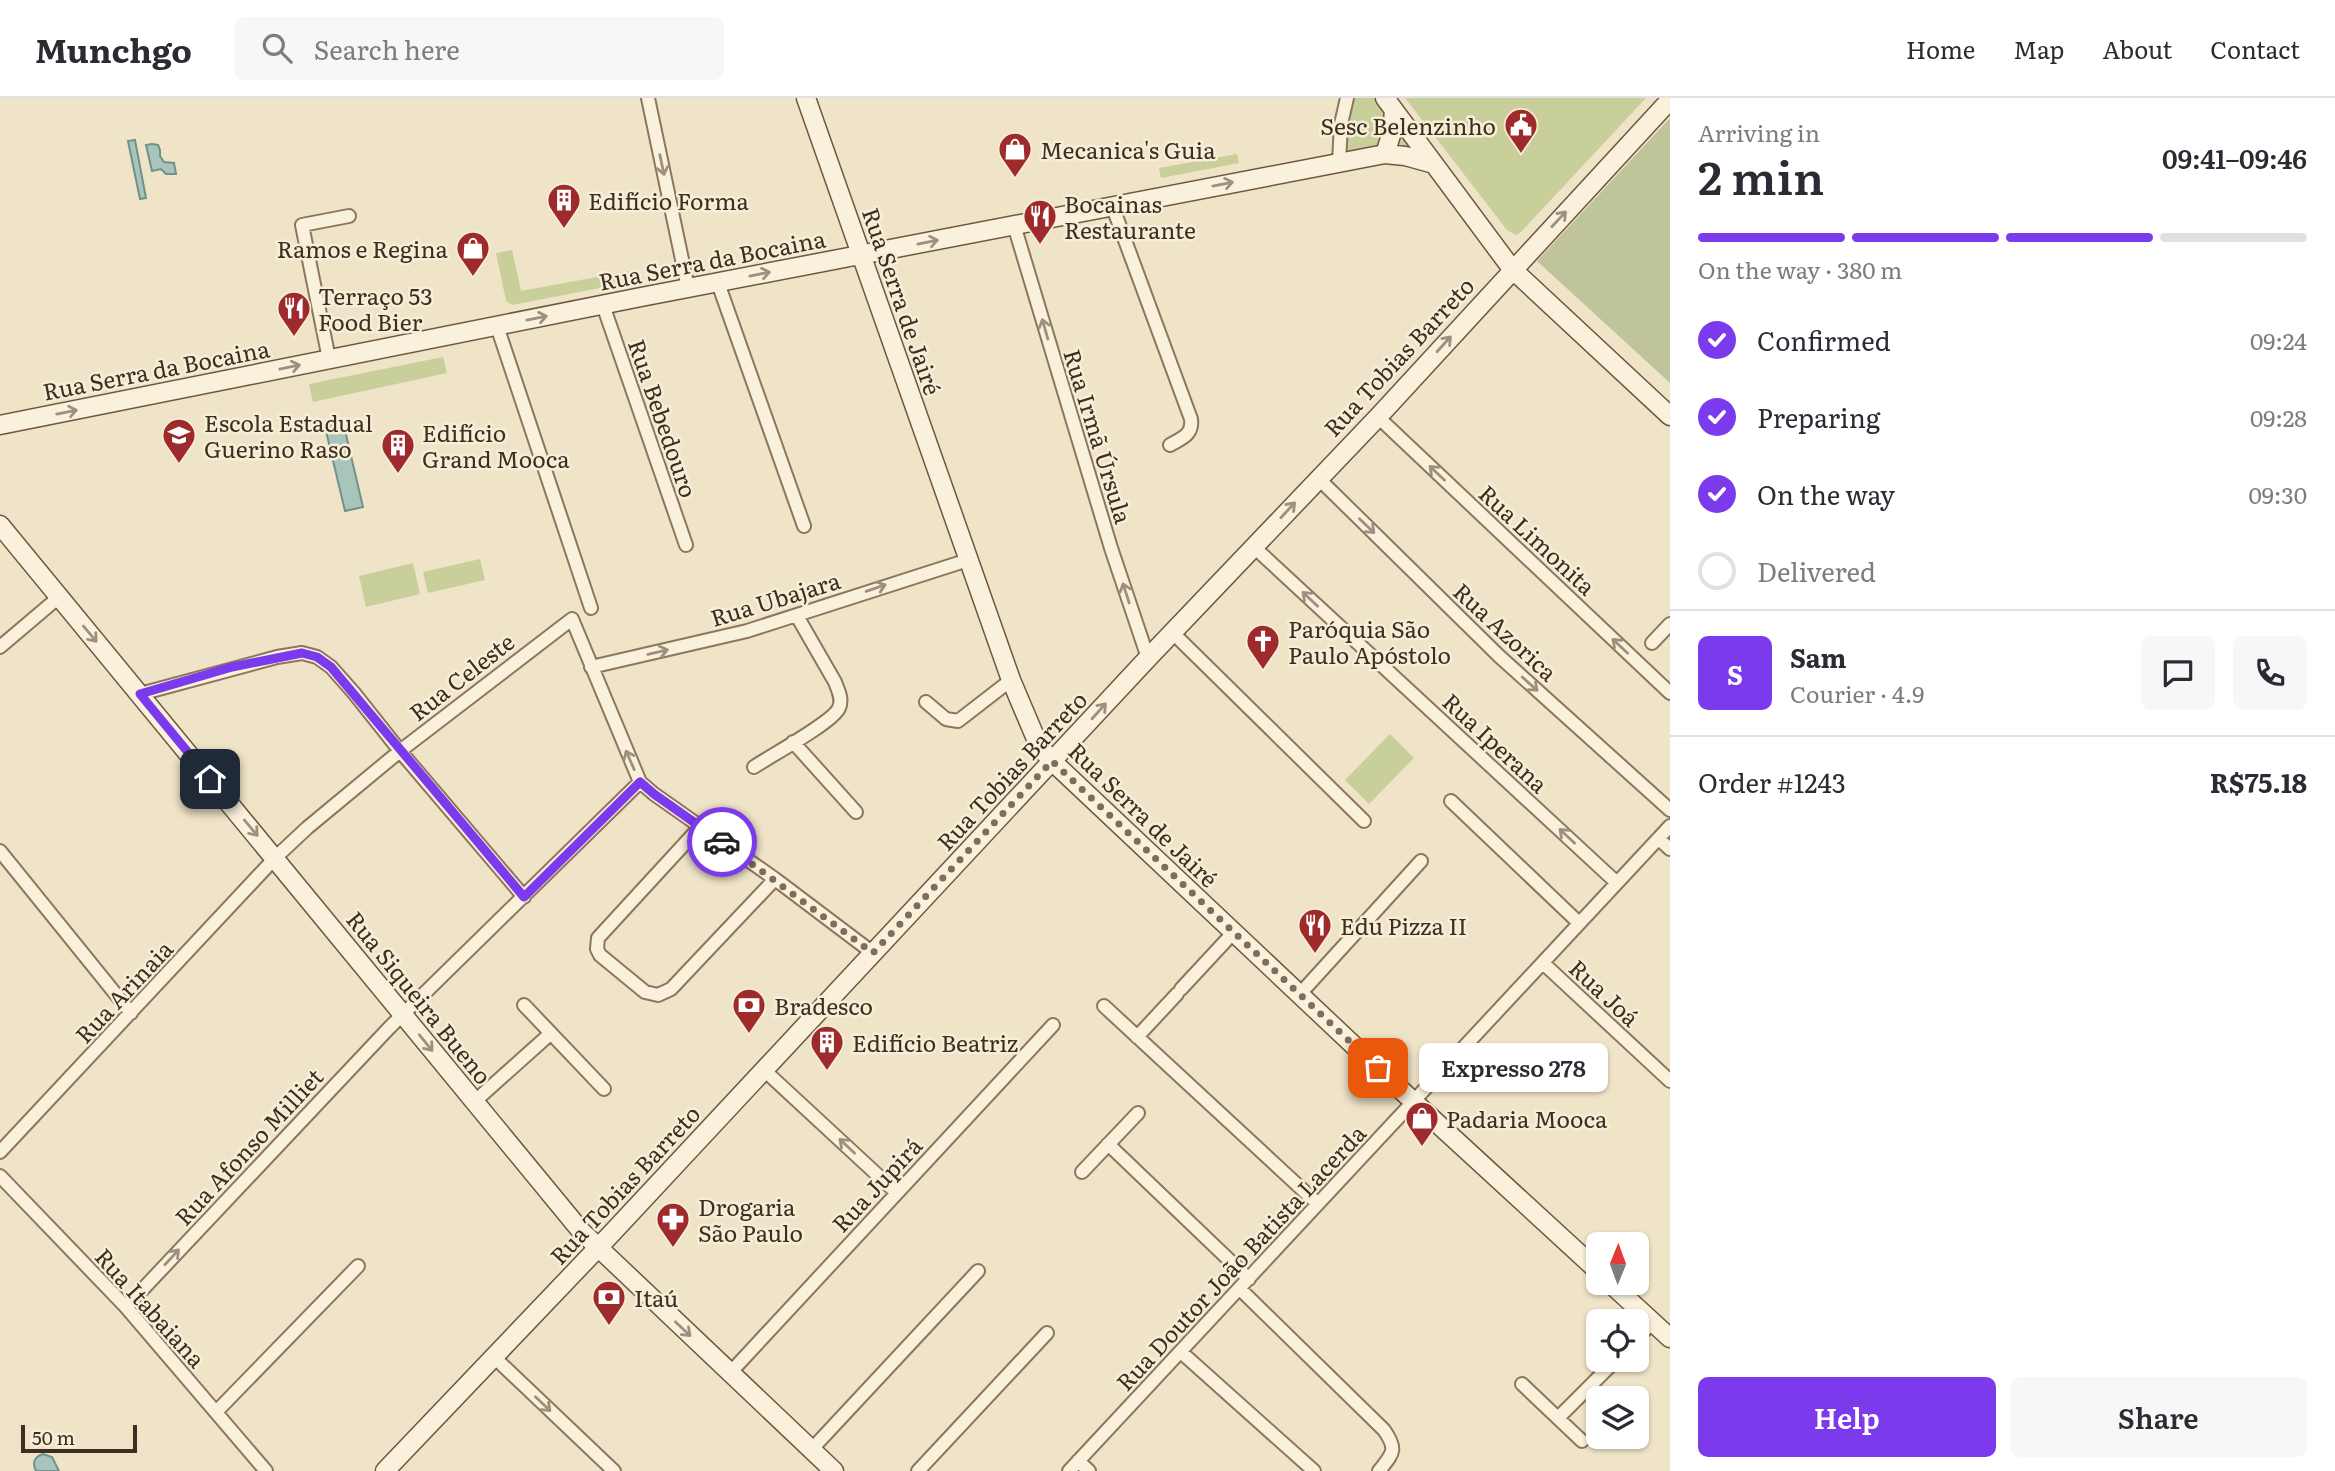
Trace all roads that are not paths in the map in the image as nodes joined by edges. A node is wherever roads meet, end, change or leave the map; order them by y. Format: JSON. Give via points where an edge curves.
{"nodes":[{"id":1,"x":648,"y":98,"type":"edge"},
{"id":2,"x":806,"y":98,"type":"edge"},
{"id":3,"x":1348,"y":98,"type":"edge"},
{"id":4,"x":1670,"y":100,"type":"edge"},
{"id":5,"x":1390,"y":104,"type":"edge"},
{"id":6,"x":1385,"y":153,"type":"junction"},
{"id":7,"x":1339,"y":162,"type":"junction"},
{"id":8,"x":1434,"y":164,"type":"junction"},
{"id":9,"x":1112,"y":205,"type":"junction"},
{"id":10,"x":349,"y":216,"type":"dead end"},
{"id":11,"x":1014,"y":225,"type":"junction"},
{"id":12,"x":861,"y":255,"type":"junction"},
{"id":13,"x":1512,"y":269,"type":"junction"},
{"id":14,"x":718,"y":283,"type":"junction"},
{"id":15,"x":688,"y":288,"type":"junction"},
{"id":16,"x":603,"y":305,"type":"junction"},
{"id":17,"x":497,"y":326,"type":"junction"},
{"id":18,"x":329,"y":359,"type":"junction"},
{"id":19,"x":1378,"y":416,"type":"junction"},
{"id":20,"x":1670,"y":416,"type":"edge"},
{"id":21,"x":0,"y":425,"type":"edge"},
{"id":22,"x":1170,"y":445,"type":"dead end"},
{"id":23,"x":1318,"y":478,"type":"junction"},
{"id":24,"x":0,"y":525,"type":"edge"},
{"id":25,"x":804,"y":526,"type":"dead end"},
{"id":26,"x":686,"y":545,"type":"dead end"},
{"id":27,"x":1254,"y":547,"type":"junction"},
{"id":28,"x":968,"y":560,"type":"junction"},
{"id":29,"x":60,"y":597,"type":"junction"},
{"id":30,"x":591,"y":608,"type":"dead end"},
{"id":31,"x":797,"y":616,"type":"junction"},
{"id":32,"x":1670,"y":624,"type":"edge"},
{"id":33,"x":1173,"y":633,"type":"junction"},
{"id":34,"x":1652,"y":643,"type":"dead end"},
{"id":35,"x":0,"y":647,"type":"edge"},
{"id":36,"x":1148,"y":658,"type":"junction"},
{"id":37,"x":591,"y":667,"type":"junction"},
{"id":38,"x":1011,"y":680,"type":"junction"},
{"id":39,"x":1670,"y":693,"type":"edge"},
{"id":40,"x":140,"y":694,"type":"junction"},
{"id":41,"x":926,"y":702,"type":"dead end"},
{"id":42,"x":793,"y":742,"type":"junction"},
{"id":43,"x":400,"y":751,"type":"junction"},
{"id":44,"x":1052,"y":761,"type":"junction"},
{"id":45,"x":754,"y":767,"type":"dead end"},
{"id":46,"x":640,"y":782,"type":"junction"},
{"id":47,"x":1451,"y":801,"type":"dead end"},
{"id":48,"x":1670,"y":810,"type":"edge"},
{"id":49,"x":856,"y":812,"type":"dead end"},
{"id":50,"x":1364,"y":821,"type":"dead end"},
{"id":51,"x":700,"y":827,"type":"junction"},
{"id":52,"x":1670,"y":827,"type":"edge"},
{"id":53,"x":1659,"y":839,"type":"junction"},
{"id":54,"x":1670,"y":849,"type":"edge"},
{"id":55,"x":0,"y":850,"type":"edge"},
{"id":56,"x":275,"y":858,"type":"junction"},
{"id":57,"x":1422,"y":861,"type":"dead end"},
{"id":58,"x":775,"y":879,"type":"junction"},
{"id":59,"x":1617,"y":883,"type":"junction"},
{"id":60,"x":524,"y":897,"type":"junction"},
{"id":61,"x":1579,"y":923,"type":"junction"},
{"id":62,"x":1233,"y":933,"type":"junction"},
{"id":63,"x":873,"y":953,"type":"junction"},
{"id":64,"x":1543,"y":963,"type":"junction"},
{"id":65,"x":1299,"y":995,"type":"junction"},
{"id":66,"x":524,"y":1005,"type":"dead end"},
{"id":67,"x":1104,"y":1006,"type":"dead end"},
{"id":68,"x":131,"y":1013,"type":"junction"},
{"id":69,"x":402,"y":1014,"type":"junction"},
{"id":70,"x":1053,"y":1025,"type":"dead end"},
{"id":71,"x":550,"y":1034,"type":"junction"},
{"id":72,"x":1137,"y":1037,"type":"junction"},
{"id":73,"x":764,"y":1070,"type":"junction"},
{"id":74,"x":1670,"y":1081,"type":"edge"},
{"id":75,"x":604,"y":1089,"type":"dead end"},
{"id":76,"x":474,"y":1102,"type":"junction"},
{"id":77,"x":1414,"y":1102,"type":"junction"},
{"id":78,"x":1138,"y":1113,"type":"dead end"},
{"id":79,"x":1108,"y":1144,"type":"junction"},
{"id":80,"x":0,"y":1152,"type":"edge"},
{"id":81,"x":1082,"y":1172,"type":"dead end"},
{"id":82,"x":0,"y":1176,"type":"edge"},
{"id":83,"x":897,"y":1193,"type":"junction"},
{"id":84,"x":1318,"y":1203,"type":"junction"},
{"id":85,"x":598,"y":1248,"type":"junction"},
{"id":86,"x":1586,"y":1260,"type":"edge"},
{"id":87,"x":358,"y":1266,"type":"dead end"},
{"id":88,"x":978,"y":1271,"type":"dead end"},
{"id":89,"x":1245,"y":1284,"type":"junction"},
{"id":90,"x":1623,"y":1295,"type":"edge"},
{"id":91,"x":126,"y":1307,"type":"junction"},
{"id":92,"x":1653,"y":1322,"type":"junction"},
{"id":93,"x":1649,"y":1326,"type":"edge"},
{"id":94,"x":1047,"y":1334,"type":"dead end"},
{"id":95,"x":1670,"y":1338,"type":"edge"},
{"id":96,"x":1181,"y":1352,"type":"junction"},
{"id":97,"x":494,"y":1357,"type":"junction"},
{"id":98,"x":1604,"y":1372,"type":"edge"},
{"id":99,"x":730,"y":1373,"type":"junction"},
{"id":100,"x":1522,"y":1384,"type":"dead end"},
{"id":101,"x":216,"y":1412,"type":"junction"},
{"id":102,"x":1558,"y":1418,"type":"junction"},
{"id":103,"x":1583,"y":1441,"type":"dead end"},
{"id":104,"x":811,"y":1450,"type":"junction"},
{"id":105,"x":1074,"y":1466,"type":"edge"},
{"id":106,"x":266,"y":1471,"type":"edge"},
{"id":107,"x":385,"y":1471,"type":"edge"},
{"id":108,"x":614,"y":1471,"type":"edge"},
{"id":109,"x":834,"y":1471,"type":"edge"},
{"id":110,"x":918,"y":1471,"type":"edge"},
{"id":111,"x":1089,"y":1471,"type":"edge"},
{"id":112,"x":1314,"y":1471,"type":"edge"},
{"id":113,"x":1379,"y":1471,"type":"edge"}],
"edges":[{"from":1,"to":15,"type":"street","one_way":true},
{"from":2,"to":12,"type":"main road","name":"Rua Serra de Jairé"},
{"from":3,"to":7,"type":"street","via":[[1340,124]]},
{"from":13,"to":4,"type":"main road","name":"Rua Tobias Barreto","one_way":true},
{"from":5,"to":6,"type":"main road","via":[[1392,132]]},
{"from":5,"to":8,"type":"main road"},
{"from":6,"to":7,"type":"main road","name":"Rua Serra da Bocaina"},
{"from":6,"to":8,"type":"main road","name":"Rua Serra da Bocaina"},
{"from":9,"to":7,"type":"main road","name":"Rua Serra da Bocaina","one_way":true},
{"from":8,"to":13,"type":"main road"},
{"from":9,"to":11,"type":"main road","name":"Rua Serra da Bocaina"},
{"from":9,"to":22,"type":"street","via":[[1191,419],[1192,430]]},
{"from":10,"to":18,"type":"street","via":[[302,225]]},
{"from":12,"to":11,"type":"main road","name":"Rua Serra da Bocaina","one_way":true},
{"from":36,"to":11,"type":"street","name":"Rua Irmã Úrsula","one_way":true},
{"from":14,"to":12,"type":"main road","name":"Rua Serra da Bocaina","one_way":true},
{"from":12,"to":28,"type":"main road","name":"Rua Serra de Jairé"},
{"from":19,"to":13,"type":"main road","name":"Rua Tobias Barreto","one_way":true},
{"from":13,"to":20,"type":"main road"},
{"from":14,"to":15,"type":"main road","name":"Rua Serra da Bocaina"},
{"from":14,"to":25,"type":"street"},
{"from":15,"to":16,"type":"main road","name":"Rua Serra da Bocaina"},
{"from":17,"to":16,"type":"main road","name":"Rua Serra da Bocaina","one_way":true},
{"from":16,"to":26,"type":"street","name":"Rua Bebedouro"},
{"from":17,"to":18,"type":"main road","name":"Rua Serra da Bocaina"},
{"from":17,"to":30,"type":"street"},
{"from":21,"to":18,"type":"main road","name":"Rua Serra da Bocaina","one_way":true},
{"from":19,"to":23,"type":"main road","name":"Rua Tobias Barreto"},
{"from":39,"to":19,"type":"street","name":"Rua Limonita","one_way":true},
{"from":27,"to":23,"type":"main road","name":"Rua Tobias Barreto","one_way":true},
{"from":23,"to":48,"type":"street","name":"Rua Azorica","one_way":true,"via":[[1499,656]]},
{"from":24,"to":29,"type":"main road","name":"Rua Siqueira Bueno"},
{"from":27,"to":33,"type":"main road","name":"Rua Tobias Barreto"},
{"from":59,"to":27,"type":"street","name":"Rua Iperana","one_way":true},
{"from":31,"to":28,"type":"street","name":"Rua Ubajara","one_way":true},
{"from":28,"to":38,"type":"main road","name":"Rua Serra de Jairé"},
{"from":29,"to":35,"type":"street"},
{"from":29,"to":40,"type":"main road","name":"Rua Siqueira Bueno","one_way":true},
{"from":37,"to":31,"type":"street","name":"Rua Ubajara","one_way":true},
{"from":31,"to":42,"type":"street","via":[[841,700],[838,711]]},
{"from":32,"to":34,"type":"street"},
{"from":33,"to":36,"type":"main road","name":"Rua Tobias Barreto"},
{"from":33,"to":50,"type":"street"},
{"from":44,"to":36,"type":"main road","name":"Rua Tobias Barreto","one_way":true},
{"from":37,"to":43,"type":"street","name":"Rua Celeste","via":[[572,620]]},
{"from":46,"to":37,"type":"street","one_way":true},
{"from":38,"to":41,"type":"street","via":[[958,721],[946,719]]},
{"from":38,"to":44,"type":"main road","name":"Rua Serra de Jairé","via":[[1035,737]]},
{"from":40,"to":43,"type":"street","via":[[232,667],[302,653],[331,667]]},
{"from":40,"to":56,"type":"main road","name":"Rua Siqueira Bueno","one_way":true},
{"from":42,"to":45,"type":"street"},
{"from":42,"to":49,"type":"street"},
{"from":43,"to":56,"type":"street","name":"Rua Celeste"},
{"from":43,"to":60,"type":"street"},
{"from":44,"to":62,"type":"main road","name":"Rua Serra de Jairé"},
{"from":44,"to":63,"type":"main road","name":"Rua Tobias Barreto"},
{"from":46,"to":51,"type":"street"},
{"from":46,"to":60,"type":"street","name":"Rua Afonso Milliet"},
{"from":47,"to":61,"type":"street"},
{"from":51,"to":58,"type":"street"},
{"from":51,"to":58,"type":"street","via":[[597,943],[605,960],[645,992],[658,995],[675,985]]},
{"from":52,"to":53,"type":"street","name":"Rua Doutor João Batista Lacerda"},
{"from":53,"to":54,"type":"street"},
{"from":53,"to":59,"type":"street","name":"Rua Doutor João Batista Lacerda"},
{"from":55,"to":68,"type":"street"},
{"from":56,"to":68,"type":"street","name":"Rua Arinaia"},
{"from":56,"to":69,"type":"main road","name":"Rua Siqueira Bueno"},
{"from":57,"to":65,"type":"street"},
{"from":58,"to":63,"type":"street"},
{"from":59,"to":61,"type":"street","name":"Rua Doutor João Batista Lacerda"},
{"from":60,"to":69,"type":"street","name":"Rua Afonso Milliet"},
{"from":61,"to":64,"type":"street","name":"Rua Doutor João Batista Lacerda"},
{"from":62,"to":65,"type":"main road","name":"Rua Serra de Jairé"},
{"from":62,"to":72,"type":"street"},
{"from":63,"to":73,"type":"main road","name":"Rua Tobias Barreto"},
{"from":64,"to":74,"type":"street","name":"Rua Joá"},
{"from":64,"to":77,"type":"street","name":"Rua Doutor João Batista Lacerda"},
{"from":65,"to":77,"type":"main road","name":"Rua Serra de Jairé"},
{"from":66,"to":71,"type":"street"},
{"from":67,"to":72,"type":"street"},
{"from":68,"to":80,"type":"street","name":"Rua Arinaia"},
{"from":69,"to":76,"type":"main road","name":"Rua Siqueira Bueno","one_way":true},
{"from":91,"to":69,"type":"street","name":"Rua Afonso Milliet","one_way":true},
{"from":70,"to":83,"type":"street","name":"Rua Jupirá"},
{"from":71,"to":75,"type":"street"},
{"from":71,"to":76,"type":"street"},
{"from":72,"to":84,"type":"street"},
{"from":83,"to":73,"type":"street","one_way":true},
{"from":73,"to":85,"type":"main road","name":"Rua Tobias Barreto"},
{"from":76,"to":85,"type":"main road","name":"Rua Siqueira Bueno"},
{"from":77,"to":84,"type":"street","name":"Rua Doutor João Batista Lacerda"},
{"from":77,"to":86,"type":"main road","name":"Rua Serra de Jairé"},
{"from":78,"to":79,"type":"street"},
{"from":79,"to":81,"type":"street"},
{"from":79,"to":89,"type":"street"},
{"from":82,"to":91,"type":"street","name":"Rua Itabaiana"},
{"from":83,"to":99,"type":"street","name":"Rua Jupirá"},
{"from":84,"to":89,"type":"street","name":"Rua Doutor João Batista Lacerda"},
{"from":85,"to":97,"type":"main road","name":"Rua Tobias Barreto"},
{"from":85,"to":99,"type":"main road","name":"Rua Siqueira Bueno","one_way":true},
{"from":87,"to":101,"type":"street"},
{"from":88,"to":104,"type":"street"},
{"from":89,"to":96,"type":"street","name":"Rua Doutor João Batista Lacerda"},
{"from":89,"to":113,"type":"street","via":[[1384,1430],[1392,1454]]},
{"from":90,"to":92,"type":"main road"},
{"from":91,"to":101,"type":"street","name":"Rua Itabaiana"},
{"from":92,"to":93,"type":"street"},
{"from":92,"to":95,"type":"main road"},
{"from":94,"to":110,"type":"street"},
{"from":96,"to":105,"type":"street","name":"Rua Doutor João Batista Lacerda"},
{"from":96,"to":112,"type":"street"},
{"from":97,"to":107,"type":"main road","name":"Rua Tobias Barreto"},
{"from":97,"to":108,"type":"street","one_way":true},
{"from":98,"to":102,"type":"street"},
{"from":99,"to":104,"type":"main road","name":"Rua Siqueira Bueno"},
{"from":100,"to":102,"type":"street"},
{"from":101,"to":106,"type":"street","name":"Rua Itabaiana"},
{"from":102,"to":103,"type":"street"},
{"from":104,"to":109,"type":"main road","name":"Rua Siqueira Bueno"},
{"from":105,"to":111,"type":"street"}]}
